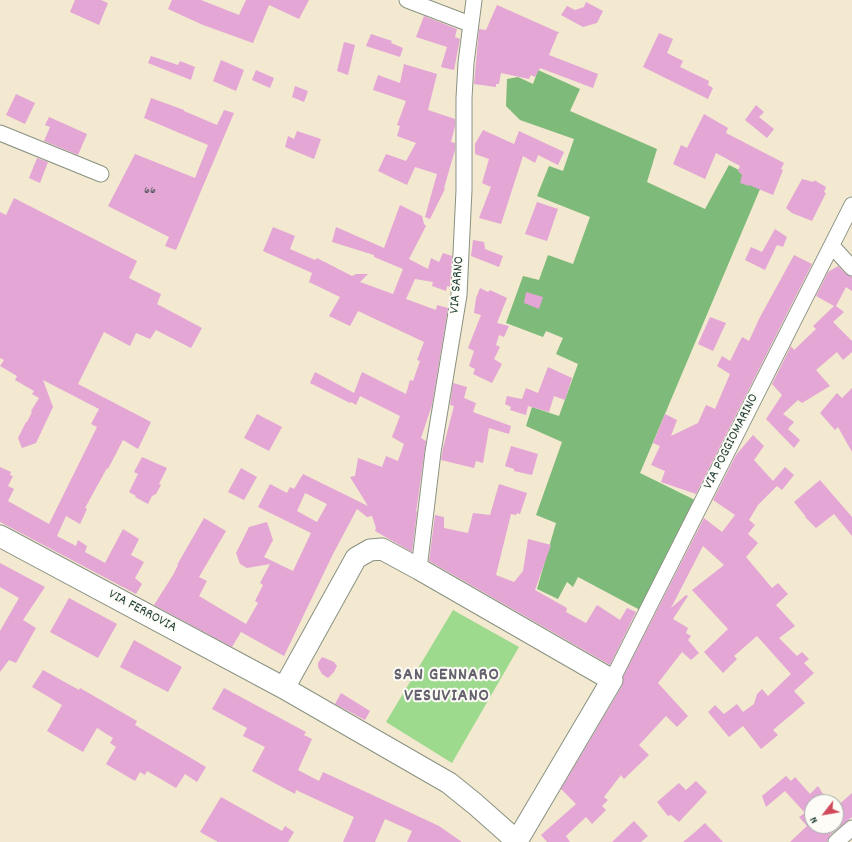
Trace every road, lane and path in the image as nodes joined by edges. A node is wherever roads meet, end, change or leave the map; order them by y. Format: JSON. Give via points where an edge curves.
{"nodes":[{"id":1,"x":407,"y":0,"type":"edge"},
{"id":2,"x":474,"y":0,"type":"edge"},
{"id":3,"x":470,"y":24,"type":"junction"},
{"id":4,"x":0,"y":133,"type":"edge"},
{"id":5,"x":101,"y":174,"type":"dead end"},
{"id":6,"x":852,"y":204,"type":"edge"},
{"id":7,"x":832,"y":246,"type":"junction"},
{"id":8,"x":852,"y":268,"type":"edge"},
{"id":9,"x":0,"y":536,"type":"edge"},
{"id":10,"x":419,"y":569,"type":"junction"},
{"id":11,"x":612,"y":680,"type":"junction"},
{"id":12,"x":284,"y":688,"type":"junction"},
{"id":13,"x":852,"y":828,"type":"edge"},
{"id":14,"x":517,"y":842,"type":"edge"},
{"id":15,"x":836,"y":842,"type":"edge"}],
"edges":[{"from":1,"to":3,"type":"street"},
{"from":2,"to":3,"type":"street","name":"VIA SARNO"},
{"from":3,"to":10,"type":"street","name":"VIA SARNO","via":[[465,70],[464,190],[459,295],[433,452]]},
{"from":4,"to":5,"type":"street"},
{"from":6,"to":7,"type":"street","name":"VIA POGGIOMARINO"},
{"from":7,"to":8,"type":"street"},
{"from":7,"to":11,"type":"street","name":"VIA POGGIOMARINO"},
{"from":9,"to":12,"type":"main road","name":"VIA FERROVIA"},
{"from":10,"to":11,"type":"main road"},
{"from":10,"to":12,"type":"main road","via":[[382,549],[370,550],[356,558]]},
{"from":11,"to":14,"type":"main road"},
{"from":12,"to":14,"type":"main road","name":"VIA FERROVIA","via":[[449,783]]},
{"from":13,"to":15,"type":"street"}]}
